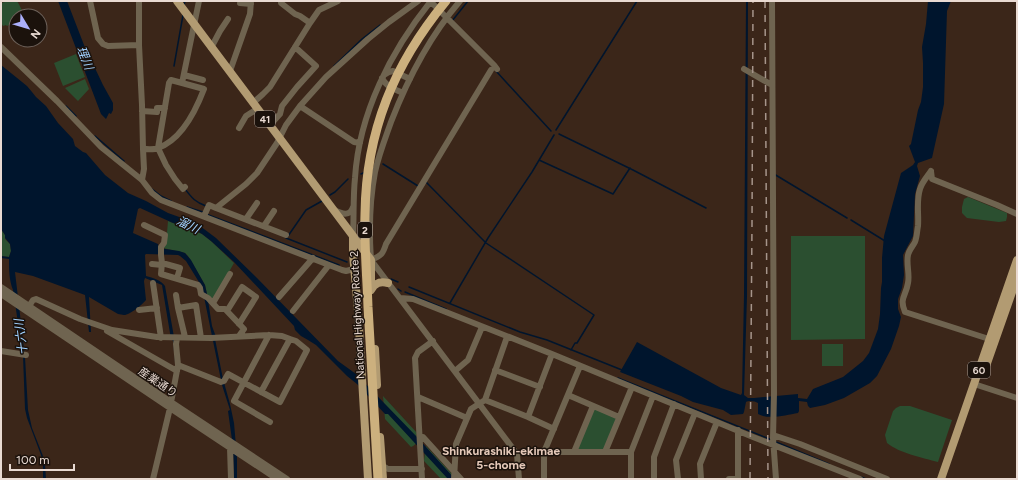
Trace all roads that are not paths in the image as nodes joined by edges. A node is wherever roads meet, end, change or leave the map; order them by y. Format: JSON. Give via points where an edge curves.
{"nodes":[{"id":1,"x":90,"y":1,"type":"edge"},
{"id":2,"x":139,"y":1,"type":"edge"},
{"id":3,"x":177,"y":1,"type":"edge"},
{"id":4,"x":199,"y":1,"type":"edge"},
{"id":5,"x":281,"y":1,"type":"edge"},
{"id":6,"x":338,"y":1,"type":"edge"},
{"id":7,"x":418,"y":1,"type":"edge"},
{"id":8,"x":431,"y":1,"type":"edge"},
{"id":9,"x":446,"y":1,"type":"edge"},
{"id":10,"x":460,"y":1,"type":"edge"},
{"id":11,"x":772,"y":1,"type":"edge"},
{"id":12,"x":251,"y":2,"type":"edge"},
{"id":13,"x":240,"y":3,"type":"dead end"},
{"id":14,"x":228,"y":19,"type":"dead end"},
{"id":15,"x":450,"y":20,"type":"junction"},
{"id":16,"x":310,"y":23,"type":"junction"},
{"id":17,"x":194,"y":25,"type":"junction"},
{"id":18,"x":139,"y":45,"type":"junction"},
{"id":19,"x":1,"y":47,"type":"edge"},
{"id":20,"x":295,"y":47,"type":"junction"},
{"id":21,"x":211,"y":48,"type":"junction"},
{"id":22,"x":746,"y":70,"type":"dead end"},
{"id":23,"x":230,"y":71,"type":"junction"},
{"id":24,"x":184,"y":75,"type":"junction"},
{"id":25,"x":383,"y":77,"type":"junction"},
{"id":26,"x":410,"y":79,"type":"junction"},
{"id":27,"x":203,"y":80,"type":"dead end"},
{"id":28,"x":182,"y":83,"type":"junction"},
{"id":29,"x":772,"y":85,"type":"junction"},
{"id":30,"x":403,"y":93,"type":"junction"},
{"id":31,"x":255,"y":106,"type":"junction"},
{"id":32,"x":300,"y":106,"type":"junction"},
{"id":33,"x":165,"y":108,"type":"junction"},
{"id":34,"x":142,"y":111,"type":"junction"},
{"id":35,"x":270,"y":126,"type":"junction"},
{"id":36,"x":240,"y":128,"type":"dead end"},
{"id":37,"x":279,"y":138,"type":"junction"},
{"id":38,"x":360,"y":142,"type":"junction"},
{"id":39,"x":159,"y":148,"type":"junction"},
{"id":40,"x":142,"y":149,"type":"junction"},
{"id":41,"x":143,"y":177,"type":"junction"},
{"id":42,"x":185,"y":188,"type":"dead end"},
{"id":43,"x":257,"y":203,"type":"dead end"},
{"id":44,"x":353,"y":207,"type":"junction"},
{"id":45,"x":209,"y":210,"type":"junction"},
{"id":46,"x":334,"y":210,"type":"junction"},
{"id":47,"x":274,"y":211,"type":"dead end"},
{"id":48,"x":1017,"y":214,"type":"edge"},
{"id":49,"x":246,"y":219,"type":"junction"},
{"id":50,"x":144,"y":225,"type":"dead end"},
{"id":51,"x":264,"y":226,"type":"junction"},
{"id":52,"x":286,"y":235,"type":"dead end"},
{"id":53,"x":354,"y":236,"type":"junction"},
{"id":54,"x":313,"y":258,"type":"junction"},
{"id":55,"x":371,"y":260,"type":"junction"},
{"id":56,"x":1017,"y":260,"type":"edge"},
{"id":57,"x":152,"y":264,"type":"dead end"},
{"id":58,"x":162,"y":264,"type":"junction"},
{"id":59,"x":329,"y":265,"type":"junction"},
{"id":60,"x":354,"y":269,"type":"junction"},
{"id":61,"x":230,"y":274,"type":"dead end"},
{"id":62,"x":177,"y":278,"type":"junction"},
{"id":63,"x":1017,"y":278,"type":"edge"},
{"id":64,"x":388,"y":282,"type":"junction"},
{"id":65,"x":153,"y":283,"type":"dead end"},
{"id":66,"x":1,"y":287,"type":"edge"},
{"id":67,"x":371,"y":290,"type":"junction"},
{"id":68,"x":1,"y":294,"type":"edge"},
{"id":69,"x":176,"y":295,"type":"dead end"},
{"id":70,"x":1011,"y":295,"type":"edge"},
{"id":71,"x":279,"y":297,"type":"dead end"},
{"id":72,"x":400,"y":298,"type":"junction"},
{"id":73,"x":17,"y":301,"type":"junction"},
{"id":74,"x":213,"y":303,"type":"junction"},
{"id":75,"x":27,"y":308,"type":"junction"},
{"id":76,"x":157,"y":308,"type":"junction"},
{"id":77,"x":178,"y":308,"type":"junction"},
{"id":78,"x":372,"y":308,"type":"junction"},
{"id":79,"x":358,"y":309,"type":"junction"},
{"id":80,"x":139,"y":310,"type":"dead end"},
{"id":81,"x":293,"y":311,"type":"dead end"},
{"id":82,"x":227,"y":312,"type":"junction"},
{"id":83,"x":239,"y":324,"type":"junction"},
{"id":84,"x":100,"y":326,"type":"junction"},
{"id":85,"x":482,"y":326,"type":"junction"},
{"id":86,"x":239,"y":336,"type":"junction"},
{"id":87,"x":269,"y":336,"type":"junction"},
{"id":88,"x":184,"y":337,"type":"junction"},
{"id":89,"x":507,"y":337,"type":"junction"},
{"id":90,"x":161,"y":338,"type":"junction"},
{"id":91,"x":177,"y":338,"type":"junction"},
{"id":92,"x":201,"y":338,"type":"junction"},
{"id":93,"x":290,"y":339,"type":"junction"},
{"id":94,"x":433,"y":341,"type":"junction"},
{"id":95,"x":992,"y":341,"type":"junction"},
{"id":96,"x":1,"y":351,"type":"edge"},
{"id":97,"x":552,"y":354,"type":"junction"},
{"id":98,"x":24,"y":355,"type":"dead end"},
{"id":99,"x":580,"y":366,"type":"junction"},
{"id":100,"x":178,"y":368,"type":"junction"},
{"id":101,"x":495,"y":370,"type":"junction"},
{"id":102,"x":456,"y":371,"type":"junction"},
{"id":103,"x":244,"y":383,"type":"junction"},
{"id":104,"x":977,"y":385,"type":"junction"},
{"id":105,"x":540,"y":387,"type":"junction"},
{"id":106,"x":632,"y":387,"type":"junction"},
{"id":107,"x":261,"y":392,"type":"junction"},
{"id":108,"x":568,"y":396,"type":"junction"},
{"id":109,"x":654,"y":396,"type":"junction"},
{"id":110,"x":418,"y":397,"type":"junction"},
{"id":111,"x":1017,"y":398,"type":"edge"},
{"id":112,"x":485,"y":400,"type":"junction"},
{"id":113,"x":479,"y":404,"type":"junction"},
{"id":114,"x":674,"y":404,"type":"junction"},
{"id":115,"x":170,"y":405,"type":"junction"},
{"id":116,"x":593,"y":406,"type":"junction"},
{"id":117,"x":364,"y":410,"type":"junction"},
{"id":118,"x":378,"y":410,"type":"junction"},
{"id":119,"x":695,"y":413,"type":"junction"},
{"id":120,"x":528,"y":417,"type":"junction"},
{"id":121,"x":619,"y":417,"type":"junction"},
{"id":122,"x":467,"y":418,"type":"junction"},
{"id":123,"x":270,"y":422,"type":"dead end"},
{"id":124,"x":717,"y":422,"type":"junction"},
{"id":125,"x":554,"y":429,"type":"junction"},
{"id":126,"x":738,"y":430,"type":"junction"},
{"id":127,"x":420,"y":436,"type":"junction"},
{"id":128,"x":225,"y":439,"type":"junction"},
{"id":129,"x":773,"y":439,"type":"junction"},
{"id":130,"x":230,"y":448,"type":"junction"},
{"id":131,"x":544,"y":452,"type":"junction"},
{"id":132,"x":574,"y":452,"type":"junction"},
{"id":133,"x":605,"y":452,"type":"junction"},
{"id":134,"x":631,"y":452,"type":"junction"},
{"id":135,"x":367,"y":458,"type":"junction"},
{"id":136,"x":383,"y":466,"type":"junction"},
{"id":137,"x":422,"y":470,"type":"junction"},
{"id":138,"x":455,"y":476,"type":"edge"},
{"id":139,"x":154,"y":479,"type":"edge"},
{"id":140,"x":231,"y":479,"type":"edge"},
{"id":141,"x":277,"y":479,"type":"edge"},
{"id":142,"x":287,"y":479,"type":"edge"},
{"id":143,"x":368,"y":479,"type":"edge"},
{"id":144,"x":378,"y":479,"type":"edge"},
{"id":145,"x":383,"y":479,"type":"edge"},
{"id":146,"x":422,"y":479,"type":"edge"},
{"id":147,"x":461,"y":479,"type":"edge"},
{"id":148,"x":519,"y":479,"type":"edge"},
{"id":149,"x":544,"y":479,"type":"edge"},
{"id":150,"x":632,"y":479,"type":"edge"},
{"id":151,"x":654,"y":479,"type":"edge"},
{"id":152,"x":678,"y":479,"type":"edge"},
{"id":153,"x":701,"y":479,"type":"edge"},
{"id":154,"x":729,"y":479,"type":"edge"},
{"id":155,"x":738,"y":479,"type":"edge"},
{"id":156,"x":776,"y":479,"type":"edge"},
{"id":157,"x":860,"y":479,"type":"edge"},
{"id":158,"x":887,"y":479,"type":"edge"},
{"id":159,"x":941,"y":479,"type":"edge"},
{"id":160,"x":946,"y":479,"type":"edge"}],
"edges":[{"from":1,"to":18,"type":"street","via":[[98,38],[103,44]]},
{"from":2,"to":18,"type":"street"},
{"from":3,"to":17,"type":"main road","number":"41"},
{"from":4,"to":17,"type":"street"},
{"from":5,"to":16,"type":"street","via":[[280,3]]},
{"from":6,"to":16,"type":"street","via":[[319,10]]},
{"from":7,"to":32,"type":"street","via":[[345,59]]},
{"from":8,"to":15,"type":"street"},
{"from":8,"to":25,"type":"street","via":[[409,29]]},
{"from":9,"to":144,"type":"highway","name":"National Highway Route 2","number":"2","bridge":true,"via":[[414,44],[394,82],[376,130],[367,180],[366,264]]},
{"from":10,"to":15,"type":"street"},
{"from":11,"to":29,"type":"street"},
{"from":12,"to":13,"type":"street"},
{"from":12,"to":23,"type":"street","via":[[250,14]]},
{"from":14,"to":21,"type":"street"},
{"from":15,"to":26,"type":"street","via":[[425,49]]},
{"from":15,"to":55,"type":"street","via":[[494,65],[494,70],[420,187],[384,250]]},
{"from":16,"to":20,"type":"street"},
{"from":17,"to":21,"type":"main road","number":"41"},
{"from":17,"to":24,"type":"street"},
{"from":18,"to":34,"type":"street"},
{"from":19,"to":41,"type":"street","via":[[101,147]]},
{"from":20,"to":31,"type":"street"},
{"from":20,"to":35,"type":"street","via":[[316,66],[282,106],[280,114]]},
{"from":21,"to":23,"type":"main road","number":"41"},
{"from":22,"to":29,"type":"street"},
{"from":23,"to":31,"type":"main road","number":"41"},
{"from":24,"to":27,"type":"street"},
{"from":24,"to":28,"type":"street"},
{"from":25,"to":26,"type":"street","via":[[393,71]]},
{"from":25,"to":30,"type":"street","via":[[388,86]]},
{"from":25,"to":38,"type":"street","via":[[366,119]]},
{"from":26,"to":30,"type":"street"},
{"from":28,"to":33,"type":"street","via":[[171,80]]},
{"from":28,"to":39,"type":"street","via":[[204,89],[193,114],[177,136]]},
{"from":29,"to":129,"type":"street"},
{"from":30,"to":55,"type":"street","via":[[375,174],[371,206]]},
{"from":31,"to":35,"type":"main road","number":"41"},
{"from":31,"to":36,"type":"street"},
{"from":32,"to":37,"type":"street"},
{"from":32,"to":38,"type":"street","via":[[354,142]]},
{"from":33,"to":34,"type":"street","via":[[157,108],[157,112]]},
{"from":33,"to":39,"type":"street"},
{"from":34,"to":40,"type":"street"},
{"from":35,"to":37,"type":"main road","number":"41"},
{"from":37,"to":45,"type":"street","via":[[252,178]]},
{"from":37,"to":46,"type":"main road","number":"41"},
{"from":38,"to":44,"type":"street"},
{"from":39,"to":40,"type":"street"},
{"from":39,"to":42,"type":"street","via":[[175,179]]},
{"from":40,"to":41,"type":"street"},
{"from":41,"to":45,"type":"street","via":[[152,193],[162,200]]},
{"from":43,"to":49,"type":"street"},
{"from":44,"to":46,"type":"street","via":[[345,214]]},
{"from":44,"to":53,"type":"street"},
{"from":45,"to":49,"type":"street"},
{"from":45,"to":54,"type":"street"},
{"from":46,"to":53,"type":"main road","number":"41"},
{"from":47,"to":51,"type":"street"},
{"from":48,"to":95,"type":"street","via":[[932,179],[931,171],[920,190],[917,235],[907,261],[909,274],[902,305],[905,312]]},
{"from":49,"to":51,"type":"street"},
{"from":50,"to":58,"type":"street","via":[[165,235],[161,247]]},
{"from":51,"to":52,"type":"street"},
{"from":53,"to":55,"type":"main road","number":"41"},
{"from":53,"to":60,"type":"main road"},
{"from":54,"to":59,"type":"street"},
{"from":54,"to":71,"type":"street"},
{"from":55,"to":60,"type":"main road"},
{"from":55,"to":64,"type":"street"},
{"from":55,"to":67,"type":"main road"},
{"from":56,"to":70,"type":"main road","number":"60"},
{"from":57,"to":58,"type":"street"},
{"from":58,"to":62,"type":"street","via":[[161,274]]},
{"from":58,"to":62,"type":"street","via":[[180,268]]},
{"from":59,"to":60,"type":"street","via":[[346,271]]},
{"from":59,"to":81,"type":"street"},
{"from":60,"to":79,"type":"main road"},
{"from":61,"to":74,"type":"street"},
{"from":62,"to":74,"type":"street","via":[[198,285],[201,294]]},
{"from":63,"to":70,"type":"main road","number":"60"},
{"from":64,"to":67,"type":"main road","via":[[379,282]]},
{"from":64,"to":72,"type":"street"},
{"from":65,"to":76,"type":"street"},
{"from":66,"to":73,"type":"street","name":"産業通り"},
{"from":67,"to":78,"type":"main road"},
{"from":68,"to":73,"type":"street","name":"産業通り"},
{"from":69,"to":77,"type":"street"},
{"from":70,"to":95,"type":"main road","number":"60"},
{"from":72,"to":85,"type":"street","via":[[413,299]]},
{"from":72,"to":94,"type":"street"},
{"from":73,"to":75,"type":"street","name":"産業通り"},
{"from":74,"to":82,"type":"street","via":[[218,309],[225,309]]},
{"from":75,"to":84,"type":"street","via":[[36,299]]},
{"from":75,"to":115,"type":"street","name":"産業通り"},
{"from":76,"to":80,"type":"street","via":[[147,307]]},
{"from":76,"to":90,"type":"street"},
{"from":77,"to":88,"type":"street"},
{"from":77,"to":92,"type":"street","via":[[196,305]]},
{"from":78,"to":79,"type":"main road"},
{"from":78,"to":118,"type":"main road"},
{"from":79,"to":117,"type":"main road"},
{"from":82,"to":83,"type":"street"},
{"from":82,"to":83,"type":"street","via":[[242,287],[256,297]]},
{"from":83,"to":86,"type":"street","via":[[244,329]]},
{"from":84,"to":90,"type":"street"},
{"from":84,"to":100,"type":"street"},
{"from":85,"to":89,"type":"street"},
{"from":85,"to":102,"type":"street","via":[[468,360]]},
{"from":86,"to":87,"type":"street"},
{"from":86,"to":92,"type":"street"},
{"from":87,"to":93,"type":"street"},
{"from":87,"to":103,"type":"street"},
{"from":88,"to":91,"type":"street"},
{"from":88,"to":92,"type":"street"},
{"from":89,"to":97,"type":"street"},
{"from":89,"to":101,"type":"street"},
{"from":90,"to":91,"type":"street"},
{"from":91,"to":100,"type":"street"},
{"from":93,"to":107,"type":"street"},
{"from":93,"to":107,"type":"street","via":[[307,350],[280,402]]},
{"from":94,"to":102,"type":"street"},
{"from":94,"to":110,"type":"street","via":[[418,352],[415,358]]},
{"from":95,"to":104,"type":"main road","number":"60"},
{"from":96,"to":98,"type":"street"},
{"from":97,"to":99,"type":"street"},
{"from":97,"to":105,"type":"street"},
{"from":99,"to":106,"type":"street"},
{"from":99,"to":108,"type":"street"},
{"from":100,"to":103,"type":"street","via":[[222,382],[228,374]]},
{"from":100,"to":115,"type":"street"},
{"from":101,"to":105,"type":"street"},
{"from":101,"to":112,"type":"street"},
{"from":102,"to":113,"type":"street"},
{"from":103,"to":107,"type":"street"},
{"from":103,"to":123,"type":"street","via":[[234,401]]},
{"from":104,"to":111,"type":"street"},
{"from":104,"to":159,"type":"main road","number":"60"},
{"from":104,"to":160,"type":"main road","number":"60"},
{"from":105,"to":120,"type":"street"},
{"from":106,"to":109,"type":"street"},
{"from":106,"to":121,"type":"street"},
{"from":108,"to":116,"type":"street"},
{"from":108,"to":125,"type":"street"},
{"from":109,"to":114,"type":"street"},
{"from":109,"to":134,"type":"street"},
{"from":110,"to":122,"type":"street"},
{"from":110,"to":127,"type":"street"},
{"from":112,"to":113,"type":"street"},
{"from":112,"to":120,"type":"street"},
{"from":113,"to":122,"type":"street","via":[[471,409]]},
{"from":113,"to":148,"type":"street","via":[[517,454]]},
{"from":114,"to":119,"type":"street"},
{"from":114,"to":151,"type":"street","via":[[654,457]]},
{"from":115,"to":128,"type":"street","name":"産業通り"},
{"from":115,"to":130,"type":"street","name":"産業通り"},
{"from":115,"to":139,"type":"street"},
{"from":116,"to":121,"type":"street"},
{"from":116,"to":132,"type":"street"},
{"from":117,"to":118,"type":"main road"},
{"from":117,"to":135,"type":"main road"},
{"from":118,"to":136,"type":"main road"},
{"from":119,"to":124,"type":"street"},
{"from":119,"to":152,"type":"street","via":[[676,460]]},
{"from":120,"to":125,"type":"street"},
{"from":121,"to":133,"type":"street"},
{"from":122,"to":138,"type":"street","via":[[456,444]]},
{"from":124,"to":126,"type":"street"},
{"from":124,"to":153,"type":"street","via":[[700,464]]},
{"from":125,"to":131,"type":"street"},
{"from":126,"to":129,"type":"street"},
{"from":126,"to":155,"type":"street"},
{"from":127,"to":137,"type":"street"},
{"from":127,"to":138,"type":"street"},
{"from":128,"to":130,"type":"street"},
{"from":128,"to":142,"type":"street","name":"産業通り"},
{"from":129,"to":156,"type":"street"},
{"from":129,"to":157,"type":"street"},
{"from":129,"to":158,"type":"street","via":[[800,444]]},
{"from":130,"to":140,"type":"street"},
{"from":130,"to":141,"type":"street","name":"産業通り"},
{"from":131,"to":132,"type":"street"},
{"from":131,"to":149,"type":"street"},
{"from":132,"to":133,"type":"street"},
{"from":133,"to":134,"type":"street"},
{"from":134,"to":150,"type":"street"},
{"from":135,"to":136,"type":"main road"},
{"from":135,"to":143,"type":"main road"},
{"from":136,"to":137,"type":"street","via":[[388,469]]},
{"from":136,"to":145,"type":"main road"},
{"from":137,"to":146,"type":"street"},
{"from":138,"to":147,"type":"street"},
{"from":154,"to":155,"type":"street"}]}
